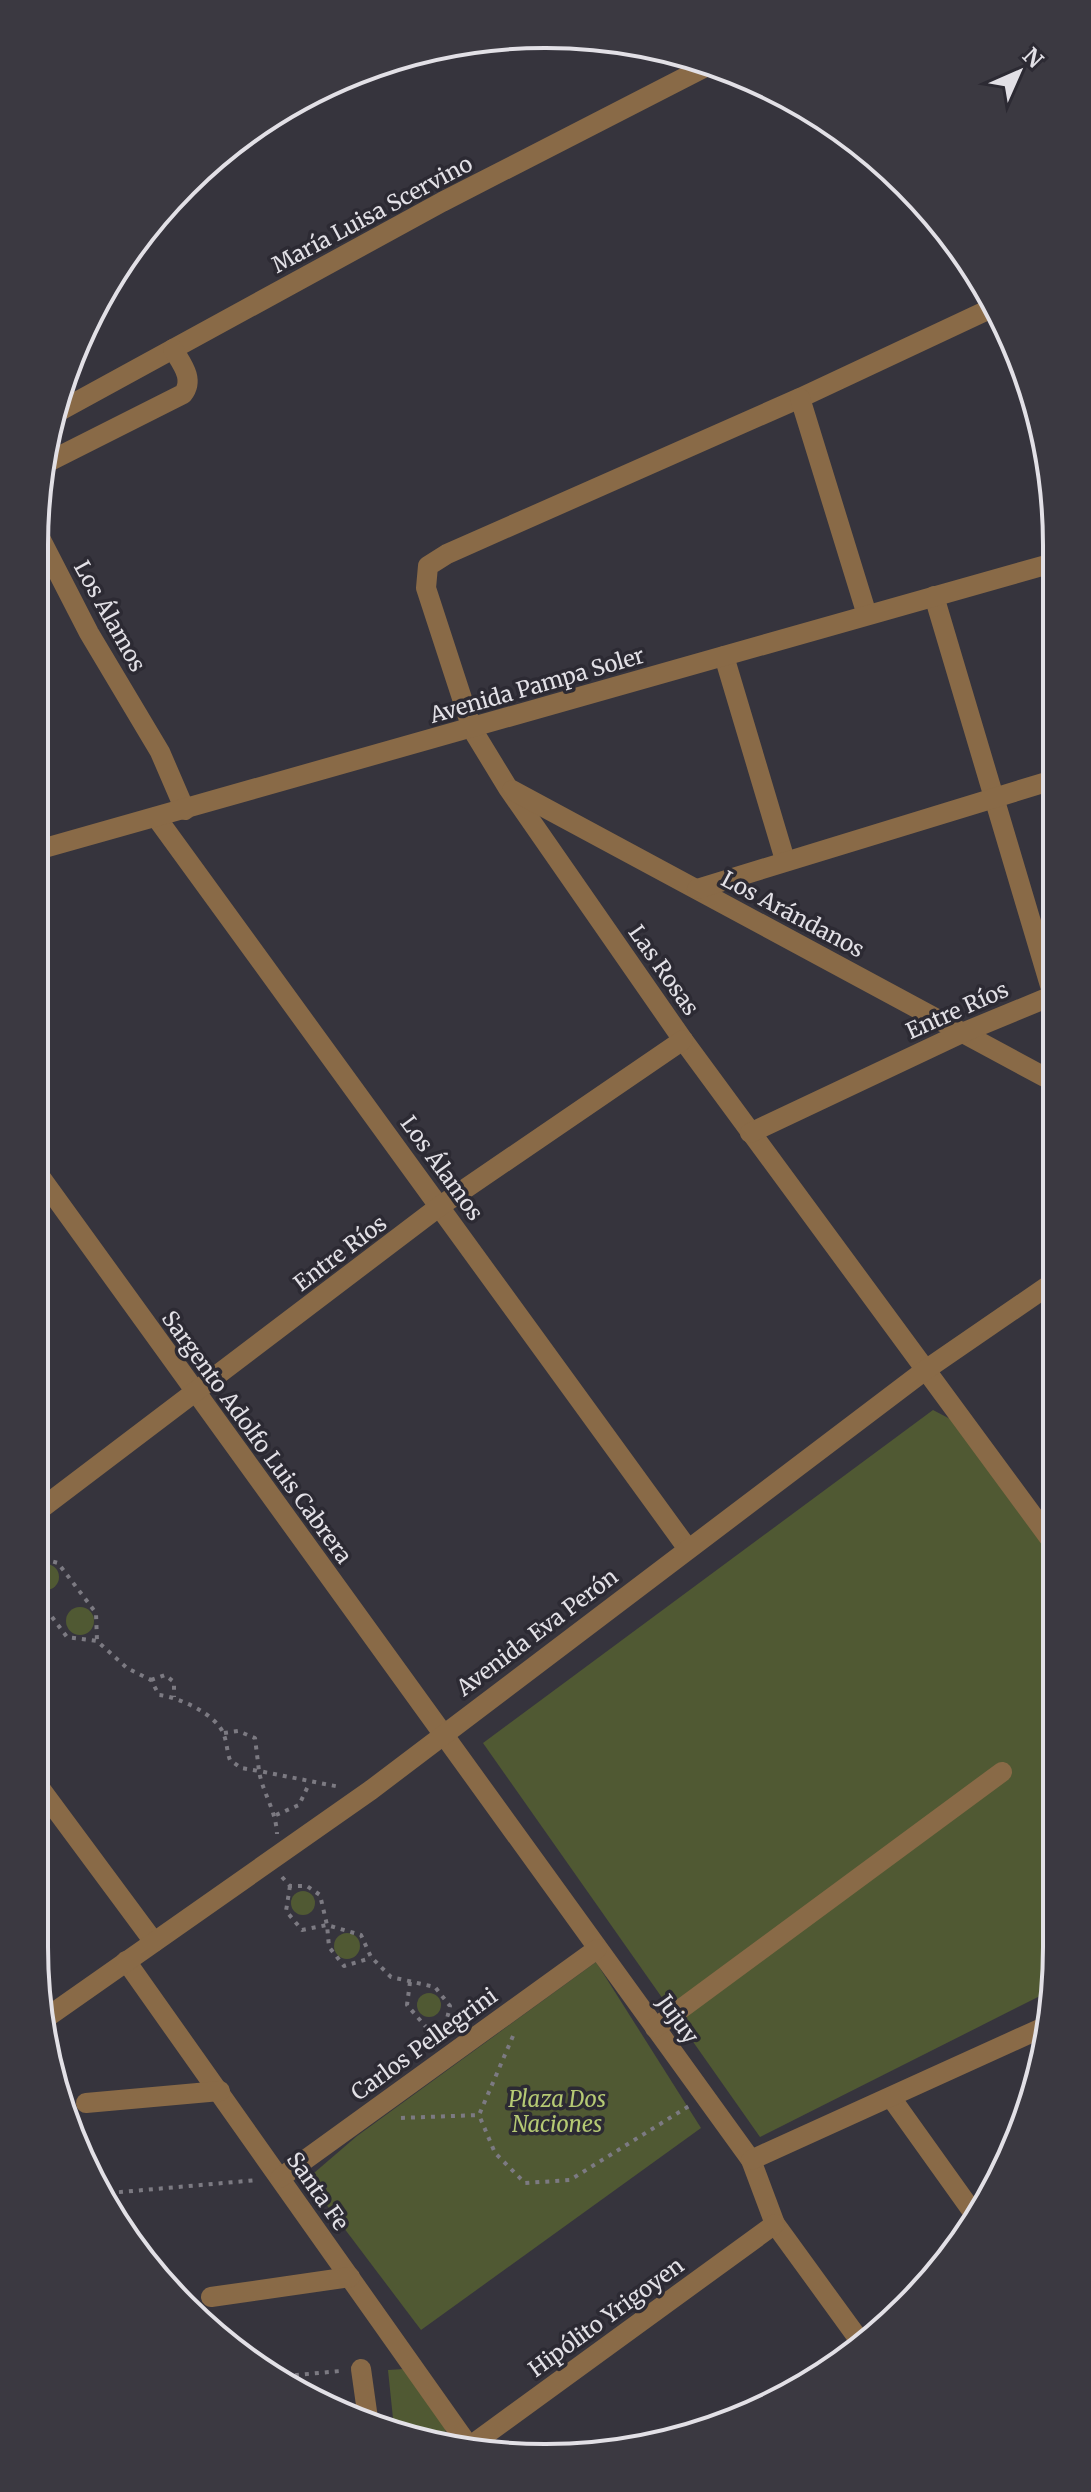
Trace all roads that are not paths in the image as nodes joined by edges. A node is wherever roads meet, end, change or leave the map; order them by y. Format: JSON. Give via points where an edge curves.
{"nodes":[{"id":1,"x":696,"y":72,"type":"edge"},
{"id":2,"x":984,"y":312,"type":"edge"},
{"id":3,"x":173,"y":349,"type":"junction"},
{"id":4,"x":800,"y":398,"type":"junction"},
{"id":5,"x":68,"y":406,"type":"edge"},
{"id":6,"x":56,"y":458,"type":"edge"},
{"id":7,"x":48,"y":553,"type":"edge"},
{"id":8,"x":1043,"y":566,"type":"edge"},
{"id":9,"x":934,"y":596,"type":"junction"},
{"id":10,"x":867,"y":615,"type":"junction"},
{"id":11,"x":724,"y":656,"type":"junction"},
{"id":12,"x":472,"y":729,"type":"junction"},
{"id":13,"x":1043,"y":783,"type":"edge"},
{"id":14,"x":508,"y":788,"type":"junction"},
{"id":15,"x":995,"y":797,"type":"junction"},
{"id":16,"x":185,"y":810,"type":"junction"},
{"id":17,"x":156,"y":817,"type":"junction"},
{"id":18,"x":48,"y":847,"type":"edge"},
{"id":19,"x":785,"y":860,"type":"junction"},
{"id":20,"x":697,"y":889,"type":"junction"},
{"id":21,"x":1043,"y":959,"type":"edge"},
{"id":22,"x":1043,"y":1000,"type":"edge"},
{"id":23,"x":962,"y":1033,"type":"junction"},
{"id":24,"x":683,"y":1040,"type":"junction"},
{"id":25,"x":1043,"y":1076,"type":"edge"},
{"id":26,"x":750,"y":1133,"type":"junction"},
{"id":27,"x":48,"y":1188,"type":"edge"},
{"id":28,"x":440,"y":1206,"type":"junction"},
{"id":29,"x":1043,"y":1289,"type":"edge"},
{"id":30,"x":924,"y":1371,"type":"junction"},
{"id":31,"x":195,"y":1394,"type":"junction"},
{"id":32,"x":48,"y":1504,"type":"edge"},
{"id":33,"x":1043,"y":1530,"type":"edge"},
{"id":34,"x":688,"y":1549,"type":"junction"},
{"id":35,"x":442,"y":1733,"type":"junction"},
{"id":36,"x":1002,"y":1772,"type":"dead end"},
{"id":37,"x":48,"y":1799,"type":"edge"},
{"id":38,"x":154,"y":1942,"type":"junction"},
{"id":39,"x":597,"y":1949,"type":"junction"},
{"id":40,"x":126,"y":1961,"type":"junction"},
{"id":41,"x":52,"y":2013,"type":"edge"},
{"id":42,"x":655,"y":2028,"type":"junction"},
{"id":43,"x":1035,"y":2031,"type":"edge"},
{"id":44,"x":220,"y":2091,"type":"junction"},
{"id":45,"x":892,"y":2099,"type":"junction"},
{"id":46,"x":86,"y":2103,"type":"dead end"},
{"id":47,"x":751,"y":2160,"type":"junction"},
{"id":48,"x":280,"y":2178,"type":"junction"},
{"id":49,"x":969,"y":2207,"type":"edge"},
{"id":50,"x":775,"y":2224,"type":"junction"},
{"id":51,"x":350,"y":2277,"type":"junction"},
{"id":52,"x":211,"y":2297,"type":"dead end"},
{"id":53,"x":856,"y":2335,"type":"edge"},
{"id":54,"x":361,"y":2369,"type":"dead end"},
{"id":55,"x":367,"y":2411,"type":"edge"},
{"id":56,"x":461,"y":2436,"type":"edge"},
{"id":57,"x":480,"y":2440,"type":"edge"}],
"edges":[{"from":1,"to":3,"type":"street","name":"María Luisa Scervino"},
{"from":2,"to":4,"type":"street"},
{"from":3,"to":5,"type":"street","name":"María Luisa Scervino"},
{"from":3,"to":6,"type":"street","via":[[188,377],[183,394]]},
{"from":4,"to":10,"type":"street"},
{"from":4,"to":12,"type":"street","name":"Las Rosas","via":[[428,566],[426,588]]},
{"from":7,"to":16,"type":"street","name":"Los Álamos","via":[[160,752]]},
{"from":8,"to":9,"type":"street","name":"Avenida Pampa Soler"},
{"from":9,"to":10,"type":"street","name":"Avenida Pampa Soler"},
{"from":9,"to":15,"type":"street"},
{"from":10,"to":11,"type":"street","name":"Avenida Pampa Soler"},
{"from":11,"to":12,"type":"street","name":"Avenida Pampa Soler"},
{"from":11,"to":19,"type":"street"},
{"from":12,"to":14,"type":"street","name":"Las Rosas"},
{"from":12,"to":16,"type":"street","name":"Avenida Pampa Soler"},
{"from":13,"to":15,"type":"street"},
{"from":14,"to":20,"type":"street","name":"Los Arándanos"},
{"from":14,"to":24,"type":"street","name":"Las Rosas"},
{"from":15,"to":19,"type":"street"},
{"from":15,"to":21,"type":"street"},
{"from":16,"to":17,"type":"street","name":"Avenida Pampa Soler"},
{"from":17,"to":18,"type":"street","name":"Avenida Pampa Soler"},
{"from":17,"to":28,"type":"street","name":"Los Álamos"},
{"from":19,"to":20,"type":"street"},
{"from":20,"to":23,"type":"street","name":"Los Arándanos"},
{"from":22,"to":23,"type":"street","name":"Entre Ríos"},
{"from":23,"to":25,"type":"street","name":"Los Arándanos"},
{"from":23,"to":26,"type":"street","name":"Entre Ríos"},
{"from":24,"to":26,"type":"street","name":"Las Rosas"},
{"from":24,"to":28,"type":"street","name":"Entre Ríos"},
{"from":26,"to":30,"type":"street","name":"Las Rosas"},
{"from":27,"to":31,"type":"street","name":"Sargento Adolfo Luis Cabrera"},
{"from":28,"to":31,"type":"street","name":"Entre Ríos"},
{"from":28,"to":34,"type":"street","name":"Los Álamos"},
{"from":29,"to":30,"type":"street","name":"Avenida Eva Perón"},
{"from":30,"to":33,"type":"street","name":"Las Rosas"},
{"from":30,"to":34,"type":"street","name":"Avenida Eva Perón"},
{"from":31,"to":32,"type":"street","name":"Entre Ríos"},
{"from":31,"to":35,"type":"street","name":"Sargento Adolfo Luis Cabrera"},
{"from":34,"to":35,"type":"street","name":"Avenida Eva Perón"},
{"from":35,"to":38,"type":"street","name":"Avenida Eva Perón","via":[[371,1790]]},
{"from":35,"to":39,"type":"street","name":"Jujuy"},
{"from":36,"to":42,"type":"street"},
{"from":37,"to":38,"type":"street"},
{"from":38,"to":40,"type":"street","name":"Avenida Eva Perón"},
{"from":39,"to":42,"type":"street","name":"Jujuy"},
{"from":39,"to":48,"type":"street","name":"Carlos Pellegrini"},
{"from":40,"to":41,"type":"street","name":"Avenida Eva Perón"},
{"from":40,"to":44,"type":"street","name":"Santa Fe"},
{"from":42,"to":47,"type":"street","name":"Jujuy"},
{"from":43,"to":45,"type":"street"},
{"from":44,"to":46,"type":"street"},
{"from":44,"to":48,"type":"street","name":"Santa Fe"},
{"from":45,"to":47,"type":"street"},
{"from":45,"to":49,"type":"street"},
{"from":47,"to":50,"type":"street","name":"Jujuy"},
{"from":48,"to":51,"type":"street","name":"Santa Fe"},
{"from":50,"to":53,"type":"street","name":"Jujuy"},
{"from":50,"to":57,"type":"street","name":"Hipólito Yrigoyen"},
{"from":51,"to":52,"type":"street"},
{"from":51,"to":56,"type":"street","name":"Santa Fe"},
{"from":54,"to":55,"type":"street"}]}
